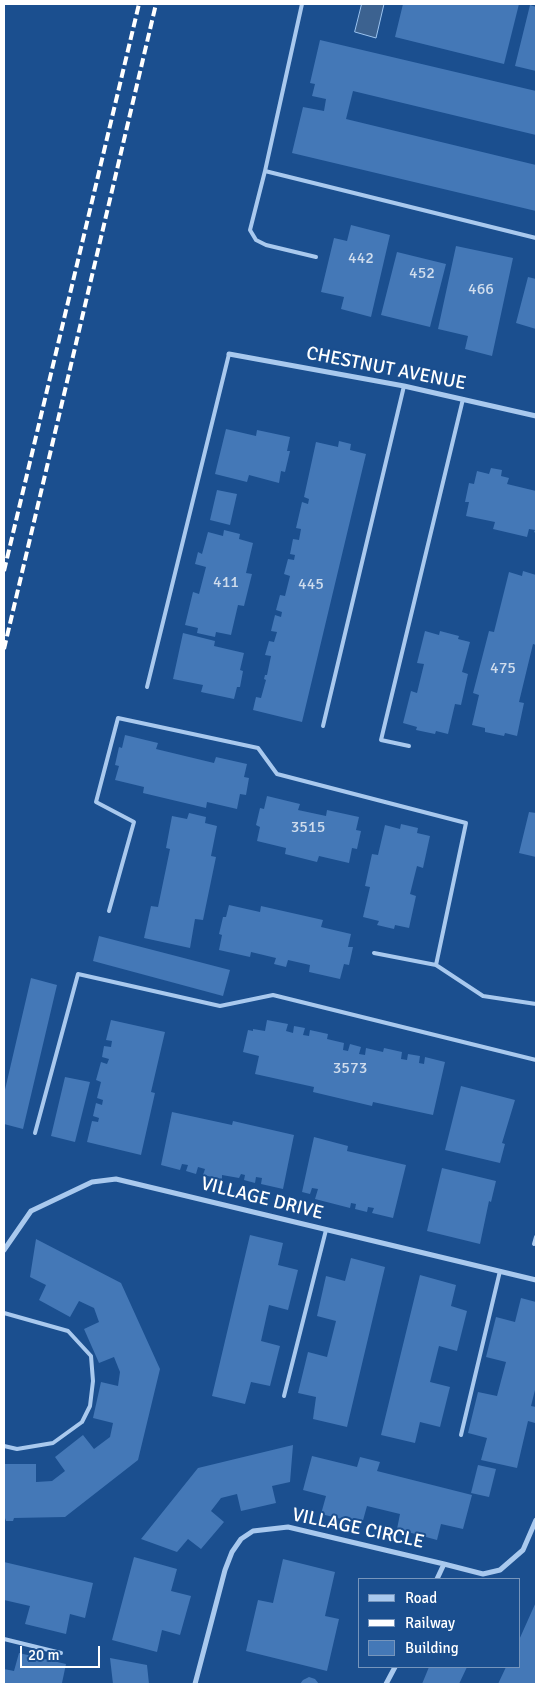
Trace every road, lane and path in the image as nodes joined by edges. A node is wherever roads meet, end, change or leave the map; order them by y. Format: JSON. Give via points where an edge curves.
{"nodes":[{"id":1,"x":302,"y":4,"type":"edge"},
{"id":2,"x":265,"y":171,"type":"junction"},
{"id":3,"x":536,"y":238,"type":"edge"},
{"id":4,"x":316,"y":257,"type":"dead end"},
{"id":5,"x":229,"y":354,"type":"joint"},
{"id":6,"x":404,"y":386,"type":"junction"},
{"id":7,"x":462,"y":399,"type":"junction"},
{"id":8,"x":536,"y":416,"type":"edge"},
{"id":9,"x":147,"y":687,"type":"dead end"},
{"id":10,"x":323,"y":726,"type":"dead end"},
{"id":11,"x":410,"y":746,"type":"dead end"},
{"id":12,"x":109,"y":911,"type":"dead end"},
{"id":13,"x":374,"y":953,"type":"dead end"},
{"id":14,"x":436,"y":965,"type":"junction"},
{"id":15,"x":536,"y":1004,"type":"edge"},
{"id":16,"x":536,"y":1060,"type":"edge"},
{"id":17,"x":35,"y":1133,"type":"dead end"},
{"id":18,"x":326,"y":1230,"type":"junction"},
{"id":19,"x":536,"y":1237,"type":"edge"},
{"id":20,"x":534,"y":1244,"type":"dead end"},
{"id":21,"x":4,"y":1250,"type":"edge"},
{"id":22,"x":500,"y":1271,"type":"junction"},
{"id":23,"x":536,"y":1280,"type":"edge"},
{"id":24,"x":4,"y":1313,"type":"edge"},
{"id":25,"x":284,"y":1396,"type":"dead end"},
{"id":26,"x":460,"y":1435,"type":"dead end"},
{"id":27,"x":4,"y":1446,"type":"edge"},
{"id":28,"x":536,"y":1520,"type":"edge"},
{"id":29,"x":444,"y":1564,"type":"junction"},
{"id":30,"x":437,"y":1578,"type":"edge"},
{"id":31,"x":4,"y":1639,"type":"edge"},
{"id":32,"x":61,"y":1653,"type":"dead end"},
{"id":33,"x":394,"y":1668,"type":"edge"},
{"id":34,"x":195,"y":1684,"type":"edge"},
{"id":35,"x":386,"y":1684,"type":"edge"}],
"edges":[{"from":1,"to":2,"type":"lane"},
{"from":2,"to":3,"type":"lane"},
{"from":2,"to":4,"type":"lane","via":[[250,230],[256,240],[266,245]]},
{"from":5,"to":6,"type":"street","name":"CHESTNUT AVENUE"},
{"from":5,"to":9,"type":"lane"},
{"from":6,"to":7,"type":"street","name":"CHESTNUT AVENUE"},
{"from":6,"to":10,"type":"lane"},
{"from":7,"to":8,"type":"street","name":"CHESTNUT AVENUE"},
{"from":7,"to":11,"type":"lane","via":[[381,740]]},
{"from":12,"to":14,"type":"lane","via":[[134,822],[96,802],[118,718],[258,748],[277,774],[466,823]]},
{"from":13,"to":14,"type":"lane"},
{"from":14,"to":15,"type":"lane","via":[[483,996]]},
{"from":16,"to":17,"type":"lane","via":[[274,995],[220,1006],[78,974]]},
{"from":18,"to":21,"type":"street","name":"VILLAGE DRIVE","via":[[116,1179],[92,1182],[31,1211]]},
{"from":18,"to":22,"type":"street","name":"VILLAGE DRIVE"},
{"from":18,"to":25,"type":"lane"},
{"from":19,"to":20,"type":"lane"},
{"from":22,"to":23,"type":"street","name":"VILLAGE DRIVE"},
{"from":22,"to":26,"type":"lane"},
{"from":24,"to":27,"type":"lane","via":[[68,1330],[91,1356],[93,1381],[90,1406],[82,1422],[53,1444],[17,1449]]},
{"from":28,"to":29,"type":"street","name":"VILLAGE CIRCLE","via":[[523,1550],[500,1570],[483,1574]]},
{"from":29,"to":30,"type":"street","name":"VILLAGE CIRCLE"},
{"from":29,"to":34,"type":"street","name":"VILLAGE CIRCLE","via":[[288,1527],[252,1531],[241,1539],[225,1570]]},
{"from":31,"to":32,"type":"lane"},
{"from":33,"to":35,"type":"street"}]}
